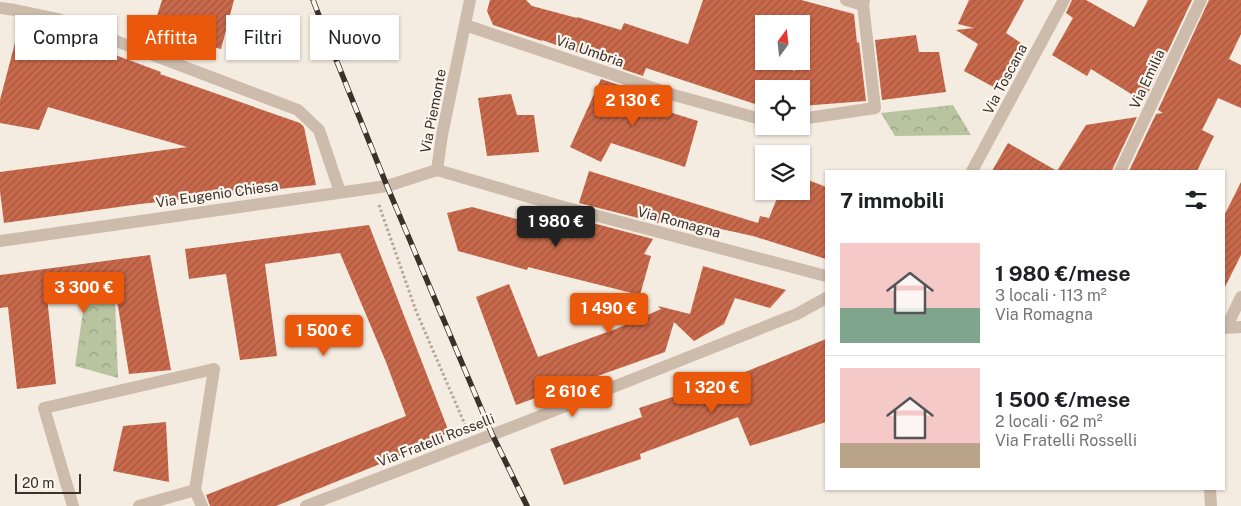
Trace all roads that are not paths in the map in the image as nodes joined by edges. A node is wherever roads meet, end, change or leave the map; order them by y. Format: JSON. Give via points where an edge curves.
{"nodes":[{"id":1,"x":470,"y":0,"type":"edge"},
{"id":2,"x":846,"y":0,"type":"edge"},
{"id":3,"x":1064,"y":0,"type":"edge"},
{"id":4,"x":1200,"y":0,"type":"edge"},
{"id":5,"x":863,"y":2,"type":"edge"},
{"id":6,"x":0,"y":8,"type":"edge"},
{"id":7,"x":465,"y":25,"type":"junction"},
{"id":8,"x":755,"y":118,"type":"edge"},
{"id":9,"x":810,"y":118,"type":"edge"},
{"id":10,"x":437,"y":170,"type":"junction"},
{"id":11,"x":973,"y":170,"type":"edge"},
{"id":12,"x":1120,"y":170,"type":"edge"},
{"id":13,"x":340,"y":192,"type":"junction"},
{"id":14,"x":0,"y":240,"type":"edge"},
{"id":15,"x":825,"y":276,"type":"edge"},
{"id":16,"x":1241,"y":297,"type":"edge"},
{"id":17,"x":825,"y":299,"type":"edge"},
{"id":18,"x":1241,"y":327,"type":"edge"},
{"id":19,"x":1225,"y":328,"type":"edge"},
{"id":20,"x":195,"y":490,"type":"junction"},
{"id":21,"x":1210,"y":490,"type":"edge"},
{"id":22,"x":73,"y":506,"type":"edge"},
{"id":23,"x":139,"y":506,"type":"edge"},
{"id":24,"x":202,"y":506,"type":"edge"},
{"id":25,"x":306,"y":506,"type":"edge"},
{"id":26,"x":1211,"y":506,"type":"edge"}],
"edges":[{"from":1,"to":7,"type":"street","name":"Via Piemonte"},
{"from":2,"to":5,"type":"street"},
{"from":3,"to":11,"type":"street","name":"Via Toscana"},
{"from":4,"to":12,"type":"street","name":"Via Emilia"},
{"from":5,"to":9,"type":"street","via":[[875,108]]},
{"from":6,"to":13,"type":"street","via":[[58,19],[298,110],[319,130]]},
{"from":7,"to":8,"type":"street","name":"Via Umbria","via":[[674,95]]},
{"from":7,"to":10,"type":"street","name":"Via Piemonte"},
{"from":10,"to":13,"type":"street","name":"Via Eugenio Chiesa","via":[[387,186]]},
{"from":10,"to":15,"type":"street","name":"Via Romagna"},
{"from":13,"to":14,"type":"street","name":"Via Eugenio Chiesa"},
{"from":16,"to":19,"type":"street"},
{"from":17,"to":25,"type":"street","name":"Via Fratelli Rosselli","via":[[797,314]]},
{"from":18,"to":19,"type":"street"},
{"from":20,"to":22,"type":"street","via":[[214,369],[44,408]]},
{"from":20,"to":23,"type":"street"},
{"from":20,"to":24,"type":"street"},
{"from":21,"to":26,"type":"street"}]}
